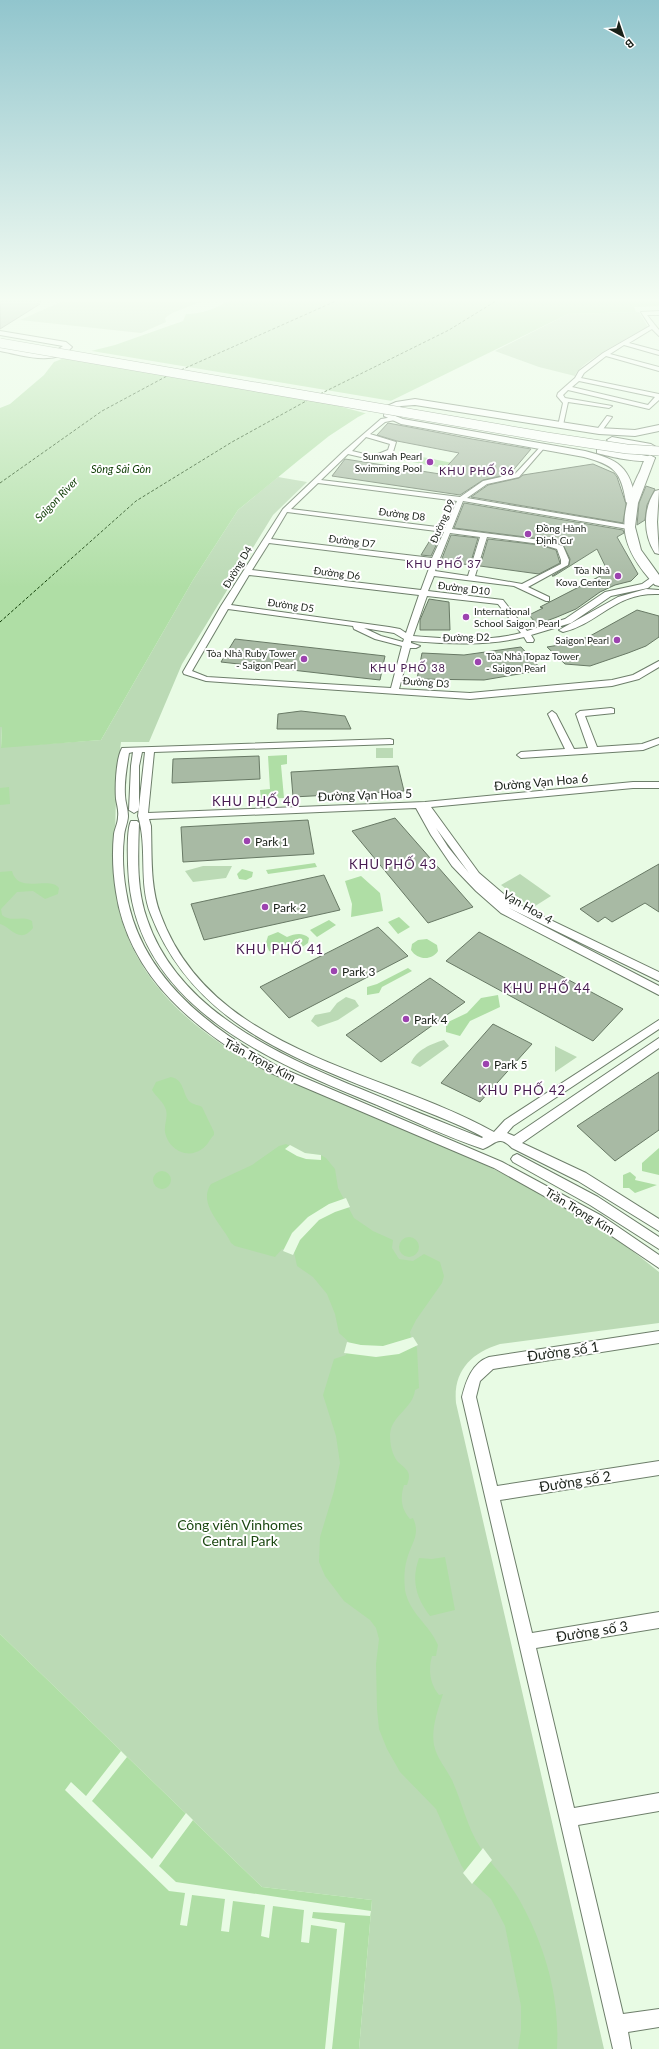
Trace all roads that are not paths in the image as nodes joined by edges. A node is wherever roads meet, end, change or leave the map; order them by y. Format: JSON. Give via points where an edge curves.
{"nodes":[{"id":1,"x":309,"y":397,"type":"edge"},
{"id":2,"x":366,"y":397,"type":"edge"},
{"id":3,"x":604,"y":397,"type":"edge"},
{"id":4,"x":659,"y":397,"type":"edge"},
{"id":5,"x":562,"y":398,"type":"joint"},
{"id":6,"x":609,"y":406,"type":"dead end"},
{"id":7,"x":388,"y":410,"type":"junction"},
{"id":8,"x":609,"y":417,"type":"dead end"},
{"id":9,"x":393,"y":419,"type":"junction"},
{"id":10,"x":560,"y":425,"type":"junction"},
{"id":11,"x":659,"y":428,"type":"edge"},
{"id":12,"x":599,"y":434,"type":"junction"},
{"id":13,"x":659,"y":434,"type":"edge"},
{"id":14,"x":366,"y":435,"type":"junction"},
{"id":15,"x":543,"y":446,"type":"junction"},
{"id":16,"x":656,"y":451,"type":"edge"},
{"id":17,"x":346,"y":452,"type":"junction"},
{"id":18,"x":601,"y":452,"type":"junction"},
{"id":19,"x":659,"y":471,"type":"edge"},
{"id":20,"x":636,"y":472,"type":"junction"},
{"id":21,"x":316,"y":481,"type":"junction"},
{"id":22,"x":659,"y":493,"type":"edge"},
{"id":23,"x":461,"y":500,"type":"junction"},
{"id":24,"x":632,"y":502,"type":"junction"},
{"id":25,"x":285,"y":510,"type":"junction"},
{"id":26,"x":628,"y":527,"type":"junction"},
{"id":27,"x":448,"y":530,"type":"junction"},
{"id":28,"x":484,"y":535,"type":"junction"},
{"id":29,"x":265,"y":540,"type":"junction"},
{"id":30,"x":659,"y":550,"type":"edge"},
{"id":31,"x":435,"y":561,"type":"junction"},
{"id":32,"x":246,"y":572,"type":"junction"},
{"id":33,"x":431,"y":574,"type":"junction"},
{"id":34,"x":658,"y":576,"type":"edge"},
{"id":35,"x":471,"y":578,"type":"junction"},
{"id":36,"x":524,"y":586,"type":"junction"},
{"id":37,"x":659,"y":592,"type":"edge"},
{"id":38,"x":425,"y":593,"type":"junction"},
{"id":39,"x":546,"y":599,"type":"dead end"},
{"id":40,"x":225,"y":606,"type":"junction"},
{"id":41,"x":588,"y":609,"type":"junction"},
{"id":42,"x":596,"y":612,"type":"junction"},
{"id":43,"x":529,"y":637,"type":"junction"},
{"id":44,"x":407,"y":642,"type":"junction"},
{"id":45,"x":659,"y":663,"type":"edge"},
{"id":46,"x":187,"y":672,"type":"joint"},
{"id":47,"x":394,"y":691,"type":"junction"},
{"id":48,"x":611,"y":711,"type":"dead end"},
{"id":49,"x":552,"y":714,"type":"dead end"},
{"id":50,"x":659,"y":741,"type":"edge"},
{"id":51,"x":390,"y":742,"type":"dead end"},
{"id":52,"x":138,"y":750,"type":"junction"},
{"id":53,"x":150,"y":750,"type":"junction"},
{"id":54,"x":594,"y":751,"type":"junction"},
{"id":55,"x":571,"y":752,"type":"junction"},
{"id":56,"x":521,"y":755,"type":"dead end"},
{"id":57,"x":659,"y":785,"type":"edge"},
{"id":58,"x":422,"y":805,"type":"junction"},
{"id":59,"x":138,"y":813,"type":"junction"},
{"id":60,"x":123,"y":817,"type":"junction"},
{"id":61,"x":134,"y":823,"type":"junction"},
{"id":62,"x":659,"y":977,"type":"edge"},
{"id":63,"x":659,"y":991,"type":"edge"},
{"id":64,"x":659,"y":1024,"type":"edge"},
{"id":65,"x":659,"y":1042,"type":"edge"},
{"id":66,"x":496,"y":1137,"type":"junction"},
{"id":67,"x":515,"y":1143,"type":"junction"},
{"id":68,"x":483,"y":1144,"type":"junction"},
{"id":69,"x":517,"y":1159,"type":"junction"},
{"id":70,"x":493,"y":1163,"type":"junction"},
{"id":71,"x":659,"y":1226,"type":"edge"},
{"id":72,"x":659,"y":1244,"type":"edge"},
{"id":73,"x":659,"y":1262,"type":"edge"},
{"id":74,"x":659,"y":1337,"type":"edge"},
{"id":75,"x":659,"y":1468,"type":"edge"},
{"id":76,"x":491,"y":1494,"type":"junction"},
{"id":77,"x":659,"y":1620,"type":"edge"},
{"id":78,"x":526,"y":1642,"type":"junction"},
{"id":79,"x":659,"y":1802,"type":"edge"},
{"id":80,"x":568,"y":1818,"type":"junction"},
{"id":81,"x":659,"y":2018,"type":"edge"},
{"id":82,"x":616,"y":2026,"type":"junction"},
{"id":83,"x":622,"y":2049,"type":"edge"}],
"edges":[{"from":1,"to":7,"type":"main road","bridge":true},
{"from":2,"to":12,"type":"main road"},
{"from":3,"to":4,"type":"street","via":[[649,407]]},
{"from":5,"to":6,"type":"street"},
{"from":5,"to":10,"type":"street","via":[[566,403]]},
{"from":7,"to":16,"type":"main road","bridge":true,"via":[[601,448]]},
{"from":7,"to":18,"type":"main road","bridge":true,"via":[[402,415]]},
{"from":8,"to":12,"type":"street"},
{"from":9,"to":10,"type":"main road","via":[[387,414],[388,410],[399,404],[415,402]]},
{"from":9,"to":14,"type":"street","name":"Đường D4","via":[[384,420]]},
{"from":9,"to":15,"type":"main road"},
{"from":10,"to":12,"type":"main road"},
{"from":11,"to":12,"type":"main road","via":[[635,433]]},
{"from":12,"to":13,"type":"main road","via":[[637,437]]},
{"from":12,"to":16,"type":"main road"},
{"from":14,"to":17,"type":"street","name":"Đường D4"},
{"from":14,"to":17,"type":"street","via":[[394,443],[391,451],[374,458]]},
{"from":15,"to":23,"type":"street","name":"Đường D9","via":[[517,476],[485,482]]},
{"from":15,"to":24,"type":"main road","via":[[598,457],[618,466],[628,479]]},
{"from":16,"to":18,"type":"main road","via":[[635,458]]},
{"from":16,"to":20,"type":"main road","via":[[648,469]]},
{"from":17,"to":21,"type":"street","name":"Đường D4"},
{"from":18,"to":20,"type":"main road"},
{"from":19,"to":34,"type":"main road","via":[[642,502],[639,521]]},
{"from":20,"to":24,"type":"main road"},
{"from":21,"to":23,"type":"street"},
{"from":21,"to":25,"type":"street","name":"Đường D4"},
{"from":22,"to":30,"type":"main road","via":[[652,508],[651,520]]},
{"from":23,"to":26,"type":"street"},
{"from":23,"to":27,"type":"street","name":"Đường D9"},
{"from":24,"to":26,"type":"main road"},
{"from":25,"to":27,"type":"street","name":"Đường D8"},
{"from":25,"to":29,"type":"street","name":"Đường D4"},
{"from":26,"to":34,"type":"main road","via":[[635,549]]},
{"from":27,"to":28,"type":"street","name":"Đường D8"},
{"from":27,"to":31,"type":"street","name":"Đường D9"},
{"from":28,"to":35,"type":"street"},
{"from":28,"to":36,"type":"street","name":"Đường D8","via":[[541,542],[560,548],[565,560],[564,565]]},
{"from":29,"to":31,"type":"street","name":"Đường D7"},
{"from":29,"to":32,"type":"street","name":"Đường D4"},
{"from":31,"to":33,"type":"street","name":"Đường D9"},
{"from":32,"to":38,"type":"street","name":"Đường D6"},
{"from":32,"to":40,"type":"street","name":"Đường D4"},
{"from":33,"to":35,"type":"street"},
{"from":33,"to":38,"type":"street","name":"Đường D9"},
{"from":34,"to":41,"type":"street","name":"Đường D2","via":[[645,586],[608,594]]},
{"from":35,"to":36,"type":"street"},
{"from":36,"to":39,"type":"street"},
{"from":37,"to":42,"type":"street","name":"Đường D2","via":[[645,592],[616,599]]},
{"from":38,"to":43,"type":"street","name":"Đường D10","via":[[500,602]]},
{"from":38,"to":44,"type":"street","name":"Đường D9"},
{"from":40,"to":44,"type":"street","name":"Đường D5","via":[[354,624],[376,637]]},
{"from":40,"to":46,"type":"street","name":"Đường D4"},
{"from":41,"to":42,"type":"street"},
{"from":41,"to":43,"type":"street","name":"Đường D2","via":[[568,621]]},
{"from":42,"to":43,"type":"street","name":"Đường D2","via":[[579,624]]},
{"from":43,"to":44,"type":"street","name":"Đường D2","via":[[490,647],[468,648]]},
{"from":44,"to":47,"type":"street","name":"Đường D9"},
{"from":45,"to":47,"type":"street","name":"Đường D3","via":[[636,677],[612,683],[470,696]]},
{"from":46,"to":47,"type":"street","name":"Đường D3","via":[[206,679]]},
{"from":48,"to":54,"type":"street","via":[[578,711]]},
{"from":49,"to":55,"type":"street"},
{"from":50,"to":54,"type":"street","via":[[644,747]]},
{"from":51,"to":53,"type":"street"},
{"from":52,"to":53,"type":"street"},
{"from":52,"to":59,"type":"street","name":"Trần Trọng Kim","via":[[135,766]]},
{"from":52,"to":60,"type":"street","name":"Trần Trọng Kim","via":[[125,750],[120,802]]},
{"from":53,"to":59,"type":"street","name":"Trần Trọng Kim"},
{"from":54,"to":55,"type":"street"},
{"from":55,"to":56,"type":"street"},
{"from":57,"to":58,"type":"street","name":"Đường Vạn Hoa 6","via":[[633,785]]},
{"from":58,"to":59,"type":"street","name":"Đường Vạn Hoa 5"},
{"from":58,"to":62,"type":"street","name":"Vạn Hoa 4","via":[[476,875],[508,904]]},
{"from":58,"to":63,"type":"street","name":"Vạn Hoa 4","via":[[434,833],[468,877],[494,903]]},
{"from":59,"to":60,"type":"street","via":[[128,812]]},
{"from":59,"to":61,"type":"street","via":[[140,821]]},
{"from":59,"to":66,"type":"street","name":"Trần Trọng Kim","via":[[146,826],[150,894],[155,914],[177,959],[218,1003],[263,1036],[294,1052]]},
{"from":60,"to":61,"type":"street","via":[[125,821]]},
{"from":60,"to":70,"type":"street","name":"Trần Trọng Kim","via":[[120,828],[121,890],[124,911],[134,940],[147,964],[165,988],[195,1019],[243,1053],[275,1070]]},
{"from":61,"to":68,"type":"street","name":"Trần Trọng Kim","via":[[134,879],[141,916],[164,964],[199,1005],[242,1038],[290,1064]]},
{"from":64,"to":66,"type":"street","via":[[509,1123]]},
{"from":65,"to":67,"type":"street"},
{"from":66,"to":67,"type":"street","name":"Trần Trọng Kim"},
{"from":66,"to":68,"type":"street"},
{"from":67,"to":69,"type":"street","via":[[519,1152]]},
{"from":67,"to":71,"type":"street","name":"Trần Trọng Kim","via":[[582,1177]]},
{"from":68,"to":70,"type":"street","via":[[483,1153]]},
{"from":69,"to":70,"type":"street","via":[[509,1165]]},
{"from":69,"to":72,"type":"street","name":"Trần Trọng Kim","via":[[594,1201]]},
{"from":70,"to":73,"type":"street","name":"Trần Trọng Kim","via":[[598,1220]]},
{"from":74,"to":76,"type":"street","name":"Đường số 1","via":[[488,1363],[474,1378],[469,1397]]},
{"from":75,"to":76,"type":"street","name":"Đường số 2"},
{"from":76,"to":78,"type":"street"},
{"from":77,"to":78,"type":"street","name":"Đường số 3"},
{"from":78,"to":80,"type":"street"},
{"from":79,"to":80,"type":"street"},
{"from":80,"to":82,"type":"street"},
{"from":81,"to":82,"type":"street"},
{"from":82,"to":83,"type":"street"}]}
